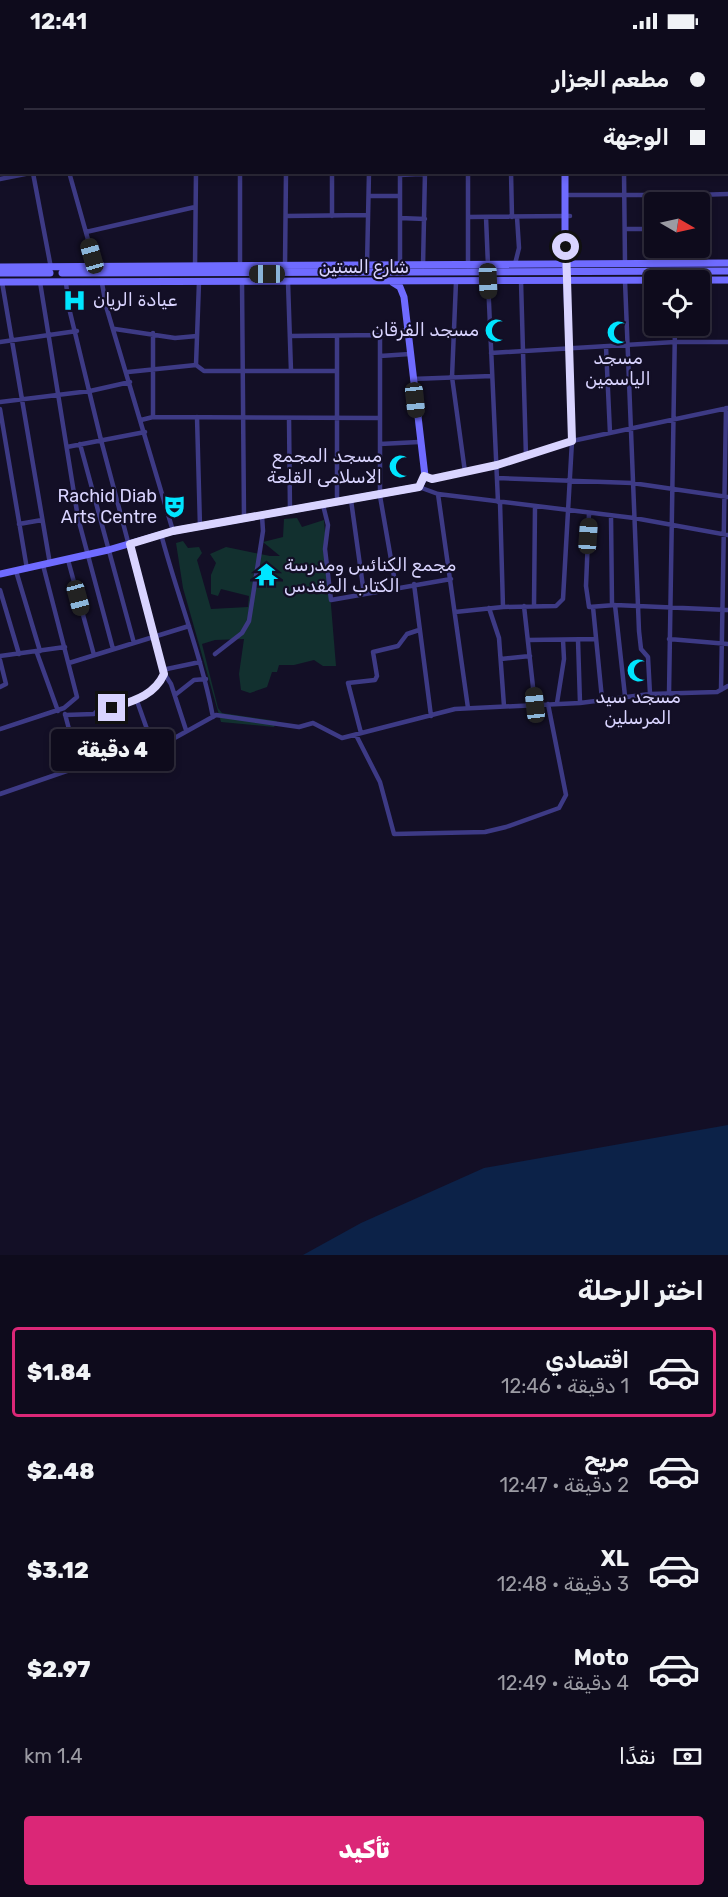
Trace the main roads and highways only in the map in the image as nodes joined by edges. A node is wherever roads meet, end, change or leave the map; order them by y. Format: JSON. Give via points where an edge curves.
{"nodes":[{"id":1,"x":568,"y":174,"type":"edge"},
{"id":2,"x":728,"y":263,"type":"edge"},
{"id":3,"x":0,"y":266,"type":"edge"},
{"id":4,"x":655,"y":267,"type":"junction"},
{"id":5,"x":568,"y":268,"type":"junction"},
{"id":6,"x":445,"y":269,"type":"junction"},
{"id":7,"x":728,"y":271,"type":"edge"},
{"id":8,"x":0,"y":273,"type":"edge"},
{"id":9,"x":710,"y":280,"type":"edge"},
{"id":10,"x":728,"y":280,"type":"edge"},
{"id":11,"x":568,"y":281,"type":"junction"},
{"id":12,"x":644,"y":281,"type":"edge"},
{"id":13,"x":1,"y":282,"type":"edge"},
{"id":14,"x":392,"y":282,"type":"junction"},
{"id":15,"x":413,"y":282,"type":"junction"},
{"id":16,"x":404,"y":297,"type":"junction"},
{"id":17,"x":0,"y":574,"type":"edge"}],
"edges":[{"from":1,"to":5,"type":"main road"},
{"from":2,"to":4,"type":"main road"},
{"from":3,"to":6,"type":"main road"},
{"from":4,"to":5,"type":"main road","name":"شارع الستين"},
{"from":4,"to":5,"type":"main road","via":[[625,264]]},
{"from":4,"to":7,"type":"main road","name":"شارع الستين"},
{"from":5,"to":6,"type":"main road","name":"شارع الستين"},
{"from":5,"to":6,"type":"main road"},
{"from":5,"to":11,"type":"main road"},
{"from":6,"to":8,"type":"main road","name":"شارع الستين"},
{"from":9,"to":10,"type":"main road","name":"شارع الستين"},
{"from":11,"to":12,"type":"main road","name":"شارع الستين"},
{"from":11,"to":15,"type":"main road","name":"شارع الستين"},
{"from":13,"to":14,"type":"main road","name":"شارع الستين"},
{"from":14,"to":15,"type":"main road","name":"شارع الستين"},
{"from":14,"to":16,"type":"main road","via":[[400,287]]},
{"from":15,"to":16,"type":"main road","via":[[407,285]]},
{"from":16,"to":17,"type":"main road","via":[[424,476],[419,487],[173,531]]}]}
